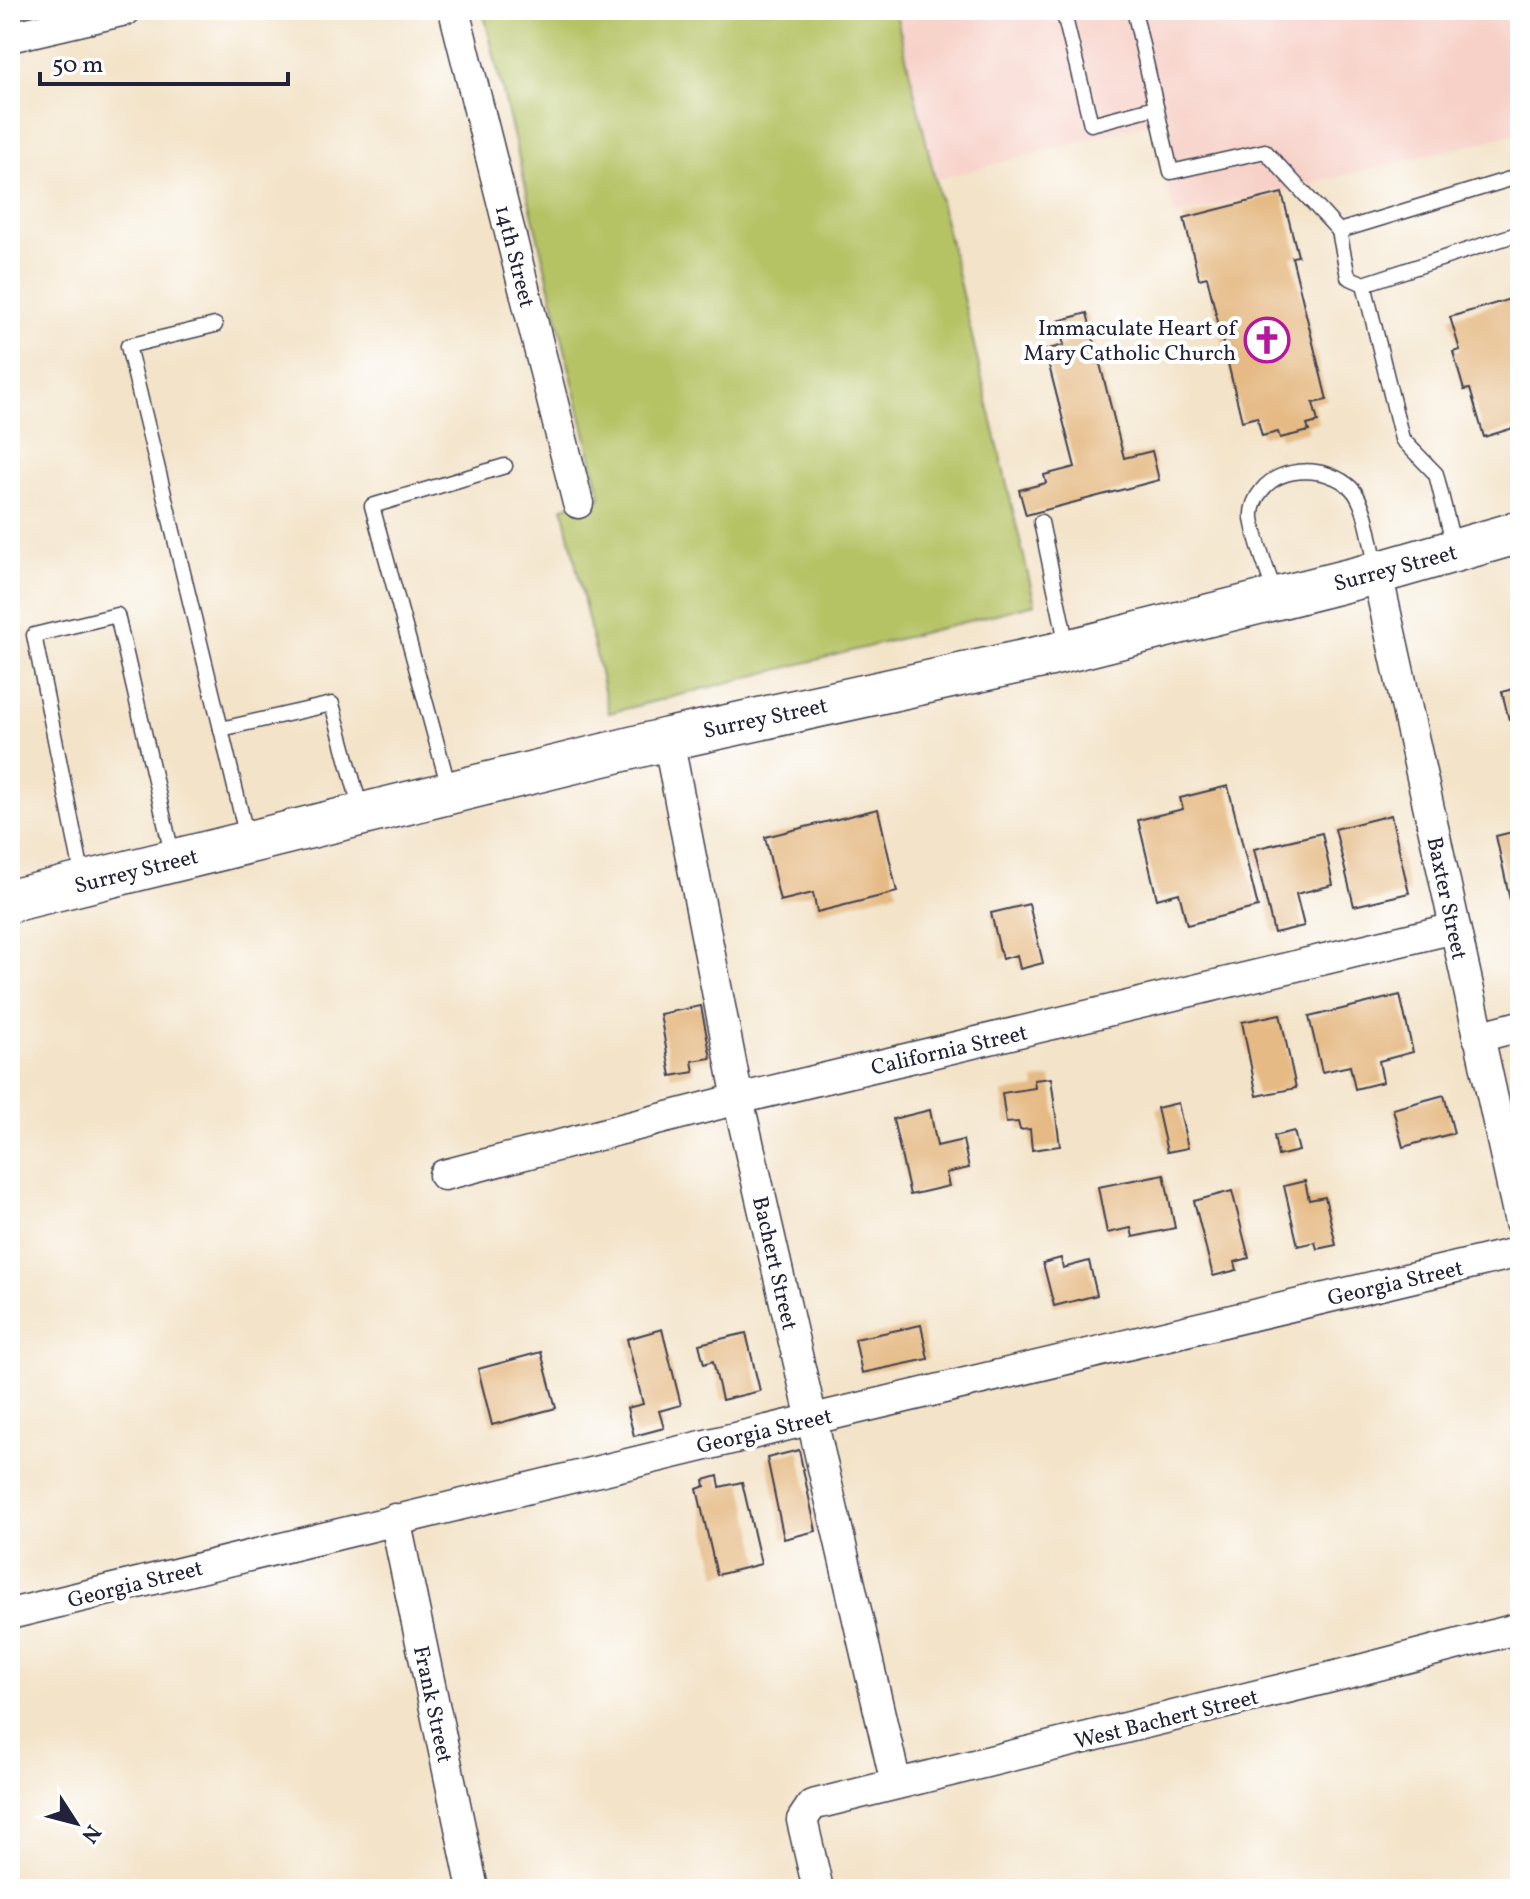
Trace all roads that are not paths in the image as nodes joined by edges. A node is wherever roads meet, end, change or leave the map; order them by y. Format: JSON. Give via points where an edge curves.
{"nodes":[{"id":1,"x":126,"y":10,"type":"edge"},
{"id":2,"x":454,"y":10,"type":"edge"},
{"id":3,"x":1063,"y":10,"type":"edge"},
{"id":4,"x":1134,"y":10,"type":"edge"},
{"id":5,"x":10,"y":37,"type":"edge"},
{"id":6,"x":1156,"y":107,"type":"junction"},
{"id":7,"x":1520,"y":176,"type":"edge"},
{"id":8,"x":1339,"y":231,"type":"junction"},
{"id":9,"x":1520,"y":233,"type":"edge"},
{"id":10,"x":1364,"y":284,"type":"junction"},
{"id":11,"x":215,"y":325,"type":"dead end"},
{"id":12,"x":505,"y":466,"type":"dead end"},
{"id":13,"x":578,"y":503,"type":"dead end"},
{"id":14,"x":1041,"y":522,"type":"dead end"},
{"id":15,"x":1520,"y":532,"type":"edge"},
{"id":16,"x":1455,"y":551,"type":"junction"},
{"id":17,"x":1377,"y":573,"type":"junction"},
{"id":18,"x":1276,"y":598,"type":"junction"},
{"id":19,"x":1068,"y":650,"type":"junction"},
{"id":20,"x":221,"y":729,"type":"junction"},
{"id":21,"x":668,"y":739,"type":"junction"},
{"id":22,"x":450,"y":792,"type":"junction"},
{"id":23,"x":362,"y":814,"type":"junction"},
{"id":24,"x":248,"y":842,"type":"junction"},
{"id":25,"x":173,"y":861,"type":"junction"},
{"id":26,"x":84,"y":883,"type":"junction"},
{"id":27,"x":10,"y":901,"type":"edge"},
{"id":28,"x":1455,"y":928,"type":"junction"},
{"id":29,"x":1520,"y":1026,"type":"edge"},
{"id":30,"x":1478,"y":1037,"type":"junction"},
{"id":31,"x":738,"y":1099,"type":"junction"},
{"id":32,"x":444,"y":1175,"type":"dead end"},
{"id":33,"x":1520,"y":1222,"type":"edge"},
{"id":34,"x":1520,"y":1252,"type":"edge"},
{"id":35,"x":813,"y":1419,"type":"junction"},
{"id":36,"x":395,"y":1519,"type":"junction"},
{"id":37,"x":10,"y":1614,"type":"edge"},
{"id":38,"x":1520,"y":1628,"type":"edge"},
{"id":39,"x":896,"y":1784,"type":"junction"},
{"id":40,"x":473,"y":1889,"type":"edge"},
{"id":41,"x":818,"y":1889,"type":"edge"}],
"edges":[{"from":1,"to":5,"type":"street"},
{"from":2,"to":13,"type":"street","name":"14th Street"},
{"from":3,"to":6,"type":"lane","via":[[1091,124]]},
{"from":4,"to":6,"type":"lane"},
{"from":6,"to":8,"type":"lane","via":[[1171,172],[1265,151]]},
{"from":7,"to":8,"type":"lane"},
{"from":8,"to":10,"type":"lane","via":[[1348,277]]},
{"from":9,"to":10,"type":"lane"},
{"from":10,"to":16,"type":"lane","via":[[1402,439],[1436,474]]},
{"from":11,"to":20,"type":"lane","via":[[128,346]]},
{"from":12,"to":22,"type":"lane","via":[[372,506]]},
{"from":14,"to":19,"type":"lane"},
{"from":15,"to":16,"type":"street","name":"Surrey Street"},
{"from":16,"to":17,"type":"street","name":"Surrey Street"},
{"from":17,"to":18,"type":"street","name":"Surrey Street"},
{"from":17,"to":18,"type":"lane","via":[[1361,503],[1351,488],[1320,473],[1284,474],[1270,480],[1256,497],[1251,516]]},
{"from":17,"to":28,"type":"street","name":"Baxter Street"},
{"from":18,"to":19,"type":"street","name":"Surrey Street"},
{"from":19,"to":21,"type":"street","name":"Surrey Street"},
{"from":20,"to":23,"type":"lane","via":[[332,704]]},
{"from":20,"to":24,"type":"lane"},
{"from":21,"to":22,"type":"street","name":"Surrey Street"},
{"from":21,"to":31,"type":"street","name":"Bachert Street"},
{"from":22,"to":23,"type":"street","name":"Surrey Street"},
{"from":23,"to":24,"type":"street","name":"Surrey Street"},
{"from":24,"to":25,"type":"street","name":"Surrey Street"},
{"from":25,"to":26,"type":"street","name":"Surrey Street"},
{"from":25,"to":26,"type":"lane","via":[[117,615],[34,635]]},
{"from":26,"to":27,"type":"street","name":"Surrey Street"},
{"from":28,"to":30,"type":"street","name":"Baxter Street"},
{"from":28,"to":31,"type":"street","name":"California Street"},
{"from":29,"to":30,"type":"street"},
{"from":30,"to":33,"type":"street","name":"Baxter Street"},
{"from":31,"to":32,"type":"street","name":"California Street"},
{"from":31,"to":35,"type":"street","name":"Bachert Street"},
{"from":34,"to":35,"type":"street","name":"Georgia Street"},
{"from":35,"to":36,"type":"street","name":"Georgia Street"},
{"from":35,"to":39,"type":"street","name":"Bachert Street"},
{"from":36,"to":37,"type":"street","name":"Georgia Street"},
{"from":36,"to":40,"type":"street","name":"Frank Street"},
{"from":38,"to":39,"type":"street","name":"West Bachert Street"},
{"from":39,"to":41,"type":"street","name":"West Bachert Street","via":[[812,1805],[802,1820]]}]}
